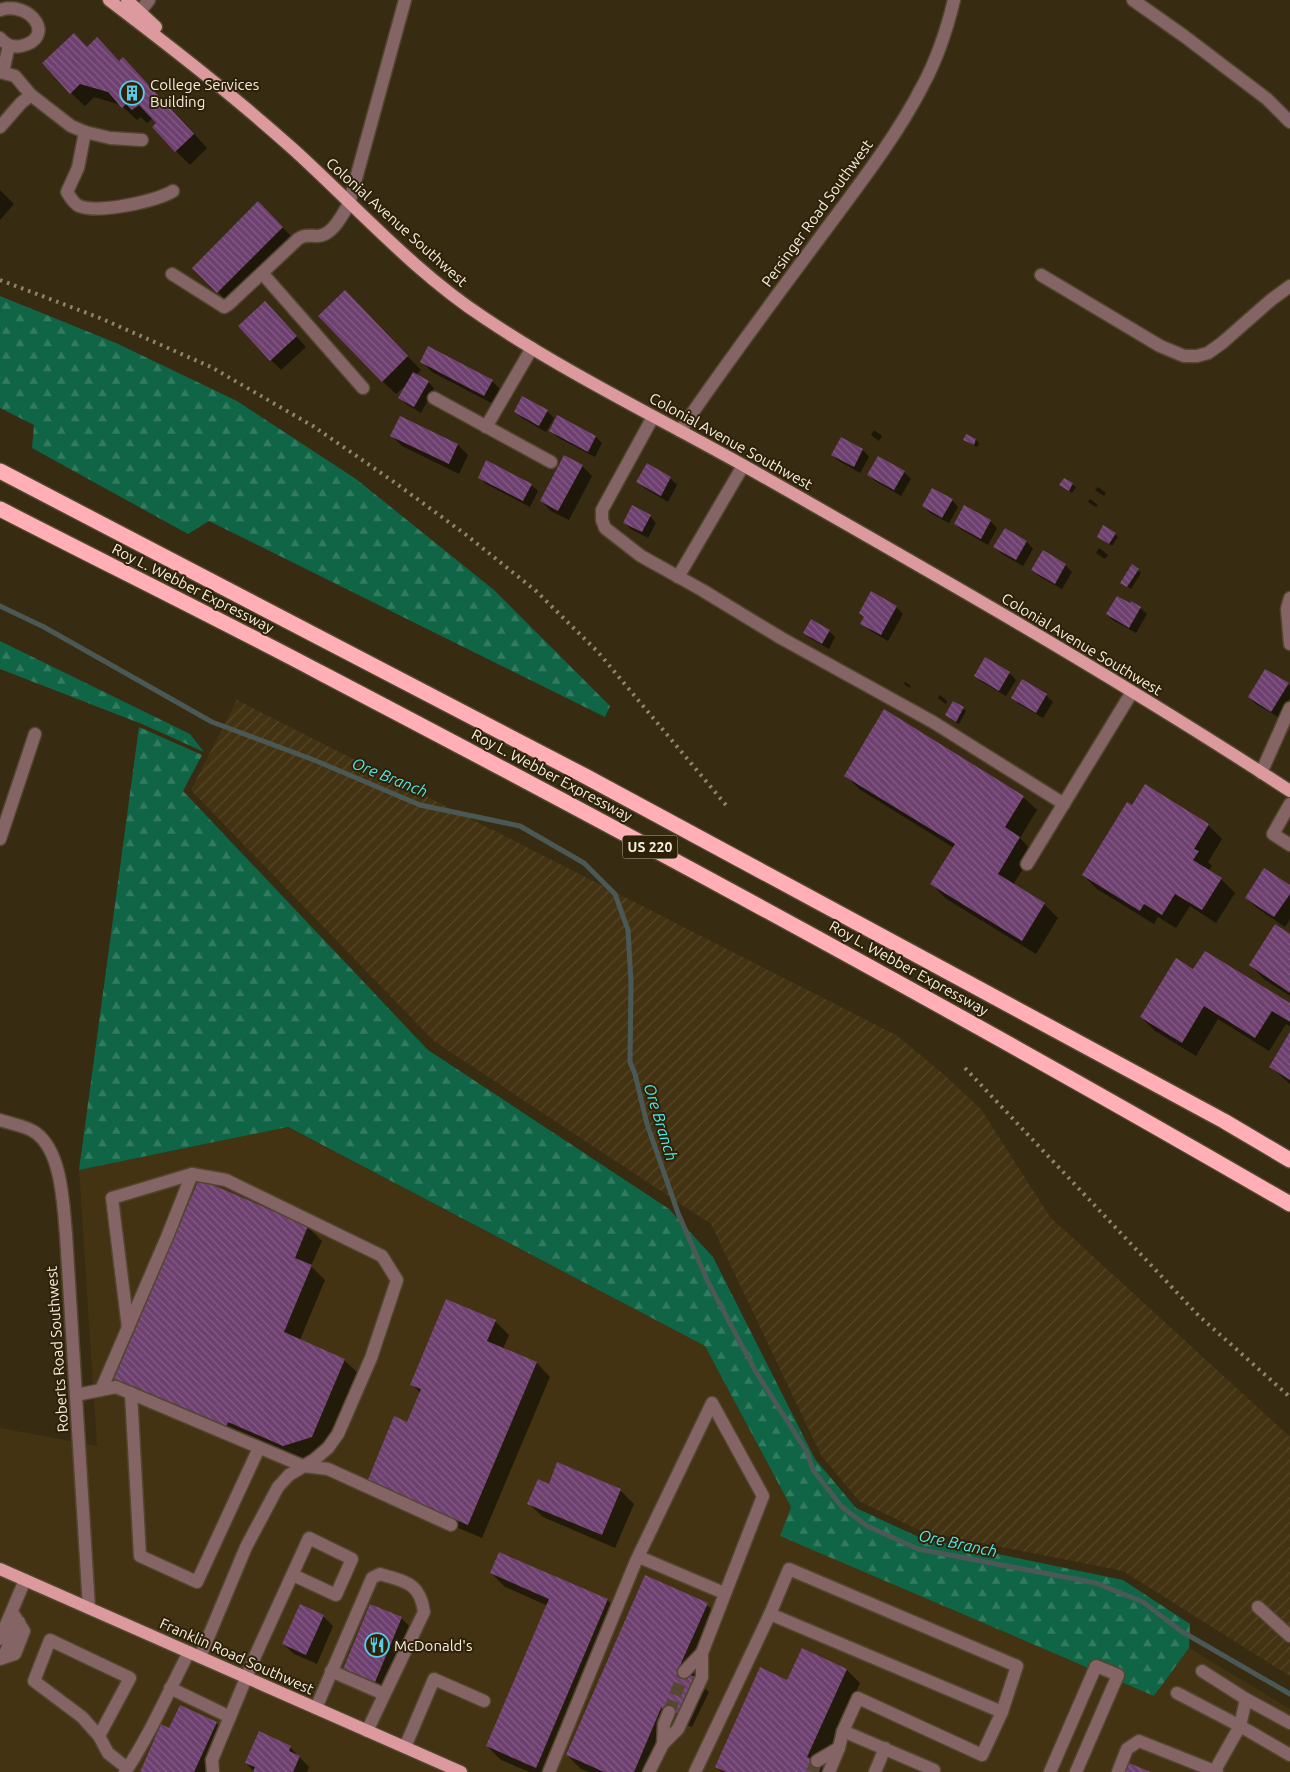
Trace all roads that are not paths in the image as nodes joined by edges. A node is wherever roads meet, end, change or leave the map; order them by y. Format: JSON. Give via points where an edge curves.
{"nodes":[{"id":1,"x":109,"y":0,"type":"edge"},
{"id":2,"x":127,"y":0,"type":"edge"},
{"id":3,"x":405,"y":0,"type":"edge"},
{"id":4,"x":954,"y":0,"type":"edge"},
{"id":5,"x":1133,"y":0,"type":"edge"},
{"id":6,"x":139,"y":8,"type":"edge"},
{"id":7,"x":0,"y":10,"type":"edge"},
{"id":8,"x":5,"y":42,"type":"edge"},
{"id":9,"x":195,"y":66,"type":"junction"},
{"id":10,"x":2,"y":72,"type":"edge"},
{"id":11,"x":31,"y":95,"type":"junction"},
{"id":12,"x":1287,"y":114,"type":"edge"},
{"id":13,"x":0,"y":127,"type":"edge"},
{"id":14,"x":86,"y":132,"type":"junction"},
{"id":15,"x":142,"y":140,"type":"dead end"},
{"id":16,"x":173,"y":191,"type":"dead end"},
{"id":17,"x":349,"y":204,"type":"junction"},
{"id":18,"x":262,"y":273,"type":"junction"},
{"id":19,"x":172,"y":274,"type":"dead end"},
{"id":20,"x":1041,"y":275,"type":"dead end"},
{"id":21,"x":1290,"y":286,"type":"edge"},
{"id":22,"x":532,"y":348,"type":"junction"},
{"id":23,"x":363,"y":388,"type":"dead end"},
{"id":24,"x":434,"y":398,"type":"dead end"},
{"id":25,"x":652,"y":417,"type":"junction"},
{"id":26,"x":486,"y":426,"type":"junction"},
{"id":27,"x":680,"y":431,"type":"junction"},
{"id":28,"x":551,"y":462,"type":"dead end"},
{"id":29,"x":743,"y":466,"type":"junction"},
{"id":30,"x":0,"y":471,"type":"edge"},
{"id":31,"x":0,"y":509,"type":"edge"},
{"id":32,"x":678,"y":577,"type":"junction"},
{"id":33,"x":1290,"y":598,"type":"edge"},
{"id":34,"x":1290,"y":644,"type":"edge"},
{"id":35,"x":1132,"y":692,"type":"junction"},
{"id":36,"x":1290,"y":708,"type":"edge"},
{"id":37,"x":35,"y":734,"type":"dead end"},
{"id":38,"x":1262,"y":773,"type":"junction"},
{"id":39,"x":1290,"y":791,"type":"edge"},
{"id":40,"x":1064,"y":804,"type":"junction"},
{"id":41,"x":1290,"y":804,"type":"edge"},
{"id":42,"x":0,"y":839,"type":"edge"},
{"id":43,"x":1290,"y":844,"type":"edge"},
{"id":44,"x":1027,"y":864,"type":"dead end"},
{"id":45,"x":0,"y":1120,"type":"edge"},
{"id":46,"x":1224,"y":1121,"type":"junction"},
{"id":47,"x":1290,"y":1150,"type":"edge"},
{"id":48,"x":1290,"y":1160,"type":"edge"},
{"id":49,"x":192,"y":1174,"type":"junction"},
{"id":50,"x":1290,"y":1204,"type":"edge"},
{"id":51,"x":128,"y":1328,"type":"junction"},
{"id":52,"x":101,"y":1390,"type":"junction"},
{"id":53,"x":131,"y":1393,"type":"junction"},
{"id":54,"x":76,"y":1395,"type":"junction"},
{"id":55,"x":259,"y":1448,"type":"junction"},
{"id":56,"x":303,"y":1466,"type":"junction"},
{"id":57,"x":451,"y":1525,"type":"dead end"},
{"id":58,"x":639,"y":1557,"type":"junction"},
{"id":59,"x":0,"y":1569,"type":"edge"},
{"id":60,"x":293,"y":1575,"type":"junction"},
{"id":61,"x":25,"y":1580,"type":"junction"},
{"id":62,"x":724,"y":1593,"type":"junction"},
{"id":63,"x":1258,"y":1607,"type":"dead end"},
{"id":64,"x":89,"y":1608,"type":"junction"},
{"id":65,"x":770,"y":1614,"type":"junction"},
{"id":66,"x":16,"y":1617,"type":"junction"},
{"id":67,"x":1290,"y":1636,"type":"edge"},
{"id":68,"x":0,"y":1639,"type":"edge"},
{"id":69,"x":702,"y":1653,"type":"junction"},
{"id":70,"x":194,"y":1654,"type":"junction"},
{"id":71,"x":2,"y":1658,"type":"edge"},
{"id":72,"x":331,"y":1671,"type":"junction"},
{"id":73,"x":1202,"y":1671,"type":"dead end"},
{"id":74,"x":684,"y":1672,"type":"tunnel mouth"},
{"id":75,"x":247,"y":1678,"type":"junction"},
{"id":76,"x":170,"y":1688,"type":"junction"},
{"id":77,"x":1177,"y":1693,"type":"dead end"},
{"id":78,"x":384,"y":1694,"type":"junction"},
{"id":79,"x":1246,"y":1699,"type":"junction"},
{"id":80,"x":484,"y":1702,"type":"dead end"},
{"id":81,"x":316,"y":1708,"type":"junction"},
{"id":82,"x":669,"y":1712,"type":"tunnel mouth"},
{"id":83,"x":1002,"y":1712,"type":"junction"},
{"id":84,"x":230,"y":1717,"type":"junction"},
{"id":85,"x":1290,"y":1723,"type":"edge"},
{"id":86,"x":1240,"y":1726,"type":"junction"},
{"id":87,"x":843,"y":1730,"type":"junction"},
{"id":88,"x":367,"y":1731,"type":"junction"},
{"id":89,"x":99,"y":1736,"type":"junction"},
{"id":90,"x":663,"y":1744,"type":"junction"},
{"id":91,"x":405,"y":1747,"type":"junction"},
{"id":92,"x":838,"y":1748,"type":"junction"},
{"id":93,"x":885,"y":1748,"type":"junction"},
{"id":94,"x":1290,"y":1755,"type":"edge"},
{"id":95,"x":817,"y":1761,"type":"tunnel mouth"},
{"id":96,"x":126,"y":1770,"type":"edge"},
{"id":97,"x":551,"y":1771,"type":"edge"},
{"id":98,"x":213,"y":1772,"type":"edge"},
{"id":99,"x":461,"y":1772,"type":"edge"},
{"id":100,"x":649,"y":1772,"type":"edge"},
{"id":101,"x":695,"y":1772,"type":"edge"},
{"id":102,"x":829,"y":1772,"type":"edge"},
{"id":103,"x":875,"y":1772,"type":"edge"},
{"id":104,"x":933,"y":1772,"type":"edge"},
{"id":105,"x":1050,"y":1772,"type":"edge"},
{"id":106,"x":1076,"y":1772,"type":"edge"},
{"id":107,"x":1118,"y":1772,"type":"edge"},
{"id":108,"x":1215,"y":1772,"type":"edge"}],
"edges":[{"from":1,"to":6,"type":"main road","name":"Colonial Avenue Southwest"},
{"from":2,"to":6,"type":"main road","name":"Colonial Avenue Southwest"},
{"from":3,"to":17,"type":"street"},
{"from":4,"to":27,"type":"street","name":"Persinger Road Southwest","via":[[936,57],[905,118]]},
{"from":5,"to":12,"type":"street"},
{"from":6,"to":9,"type":"main road","name":"Colonial Avenue Southwest"},
{"from":6,"to":9,"type":"main road","name":"Colonial Avenue Southwest"},
{"from":7,"to":8,"type":"street","via":[[7,4],[21,2],[37,16],[38,30],[30,42],[16,46]]},
{"from":8,"to":10,"type":"street"},
{"from":9,"to":17,"type":"main road","name":"Colonial Avenue Southwest","via":[[294,150]]},
{"from":10,"to":11,"type":"street","via":[[15,76]]},
{"from":11,"to":13,"type":"street"},
{"from":11,"to":14,"type":"street","via":[[71,126]]},
{"from":14,"to":15,"type":"street","via":[[110,138]]},
{"from":14,"to":16,"type":"street","via":[[78,168],[67,192],[77,206],[106,209]]},
{"from":17,"to":18,"type":"street","via":[[325,234],[302,236]]},
{"from":17,"to":22,"type":"main road","name":"Colonial Avenue Southwest","via":[[428,276],[464,304]]},
{"from":18,"to":19,"type":"street","via":[[224,307]]},
{"from":18,"to":23,"type":"street"},
{"from":20,"to":21,"type":"street","via":[[1160,346],[1184,356],[1208,353]]},
{"from":22,"to":25,"type":"main road","name":"Colonial Avenue Southwest"},
{"from":22,"to":26,"type":"street"},
{"from":24,"to":26,"type":"street"},
{"from":25,"to":27,"type":"main road","name":"Colonial Avenue Southwest"},
{"from":25,"to":32,"type":"street","via":[[602,510],[602,520],[605,528],[621,542]]},
{"from":26,"to":28,"type":"street"},
{"from":27,"to":29,"type":"main road","name":"Colonial Avenue Southwest"},
{"from":29,"to":32,"type":"street"},
{"from":29,"to":35,"type":"main road","name":"Colonial Avenue Southwest"},
{"from":30,"to":46,"type":"highway","name":"Roy L. Webber Expressway","number":"US 220","via":[[585,776]]},
{"from":31,"to":50,"type":"highway","name":"Roy L. Webber Expressway","number":"US 220","via":[[318,671],[615,828],[1035,1058]]},
{"from":32,"to":40,"type":"street","via":[[789,643],[933,722]]},
{"from":33,"to":34,"type":"street","via":[[1287,609]]},
{"from":35,"to":38,"type":"main road","name":"Colonial Avenue Southwest"},
{"from":35,"to":40,"type":"street"},
{"from":36,"to":38,"type":"street"},
{"from":37,"to":42,"type":"street"},
{"from":38,"to":39,"type":"main road","name":"Colonial Avenue Southwest"},
{"from":40,"to":44,"type":"street"},
{"from":41,"to":43,"type":"street","via":[[1273,834]]},
{"from":45,"to":54,"type":"street","name":"Roberts Road Southwest","via":[[34,1131],[45,1140],[58,1173],[66,1234]]},
{"from":46,"to":47,"type":"highway"},
{"from":46,"to":48,"type":"highway","name":"Roy L. Webber Expressway","number":"US 220"},
{"from":49,"to":51,"type":"street"},
{"from":49,"to":51,"type":"street","via":[[112,1198]]},
{"from":49,"to":56,"type":"street","via":[[226,1180],[382,1256],[397,1280],[372,1358],[338,1434],[328,1448]]},
{"from":51,"to":52,"type":"street"},
{"from":52,"to":53,"type":"street","via":[[116,1387]]},
{"from":52,"to":54,"type":"street"},
{"from":53,"to":55,"type":"street"},
{"from":53,"to":55,"type":"street","via":[[140,1556],[198,1582]]},
{"from":54,"to":64,"type":"street","name":"Roberts Road Southwest"},
{"from":55,"to":56,"type":"street"},
{"from":56,"to":57,"type":"street","via":[[328,1469]]},
{"from":56,"to":70,"type":"street","via":[[278,1487]]},
{"from":58,"to":62,"type":"street"},
{"from":58,"to":62,"type":"street","via":[[712,1403],[763,1496]]},
{"from":58,"to":97,"type":"street"},
{"from":59,"to":61,"type":"main road","name":"Franklin Road Southwest"},
{"from":60,"to":60,"type":"street","via":[[336,1595],[352,1559],[309,1538]]},
{"from":60,"to":75,"type":"street"},
{"from":61,"to":64,"type":"main road","name":"Franklin Road Southwest"},
{"from":61,"to":66,"type":"street"},
{"from":62,"to":69,"type":"street"},
{"from":63,"to":67,"type":"street"},
{"from":64,"to":70,"type":"main road","name":"Franklin Road Southwest"},
{"from":65,"to":83,"type":"street"},
{"from":65,"to":83,"type":"street","via":[[789,1569],[1017,1666]]},
{"from":65,"to":101,"type":"street"},
{"from":66,"to":68,"type":"street"},
{"from":66,"to":71,"type":"street","via":[[24,1631],[15,1654]]},
{"from":69,"to":74,"type":"street"},
{"from":69,"to":90,"type":"street","via":[[702,1677],[678,1728]]},
{"from":70,"to":75,"type":"main road","name":"Franklin Road Southwest"},
{"from":70,"to":76,"type":"street"},
{"from":72,"to":78,"type":"street"},
{"from":72,"to":78,"type":"street","via":[[372,1578],[380,1574],[413,1585],[422,1600],[424,1612]]},
{"from":72,"to":81,"type":"street"},
{"from":73,"to":79,"type":"street"},
{"from":75,"to":81,"type":"main road","name":"Franklin Road Southwest"},
{"from":75,"to":84,"type":"street"},
{"from":76,"to":84,"type":"street"},
{"from":76,"to":96,"type":"street","via":[[140,1750]]},
{"from":77,"to":86,"type":"street"},
{"from":78,"to":88,"type":"street"},
{"from":79,"to":85,"type":"street"},
{"from":79,"to":86,"type":"street"},
{"from":80,"to":91,"type":"street","via":[[434,1680]]},
{"from":81,"to":88,"type":"main road","name":"Franklin Road Southwest"},
{"from":82,"to":90,"type":"street","via":[[664,1724]]},
{"from":83,"to":87,"type":"street","via":[[982,1755],[858,1698]]},
{"from":84,"to":98,"type":"street","via":[[212,1760]]},
{"from":86,"to":94,"type":"street"},
{"from":86,"to":108,"type":"street"},
{"from":87,"to":92,"type":"street"},
{"from":87,"to":93,"type":"street"},
{"from":88,"to":91,"type":"main road","name":"Franklin Road Southwest"},
{"from":89,"to":89,"type":"street","via":[[82,1717],[34,1681],[50,1640],[130,1678]]},
{"from":89,"to":96,"type":"street","via":[[108,1753]]},
{"from":90,"to":100,"type":"street"},
{"from":91,"to":99,"type":"main road","name":"Franklin Road Southwest"},
{"from":92,"to":95,"type":"street"},
{"from":92,"to":102,"type":"street"},
{"from":93,"to":103,"type":"street"},
{"from":93,"to":104,"type":"street"},
{"from":105,"to":106,"type":"street","via":[[1096,1666],[1118,1675]]},
{"from":107,"to":108,"type":"street","via":[[1127,1749],[1139,1741]]}]}
